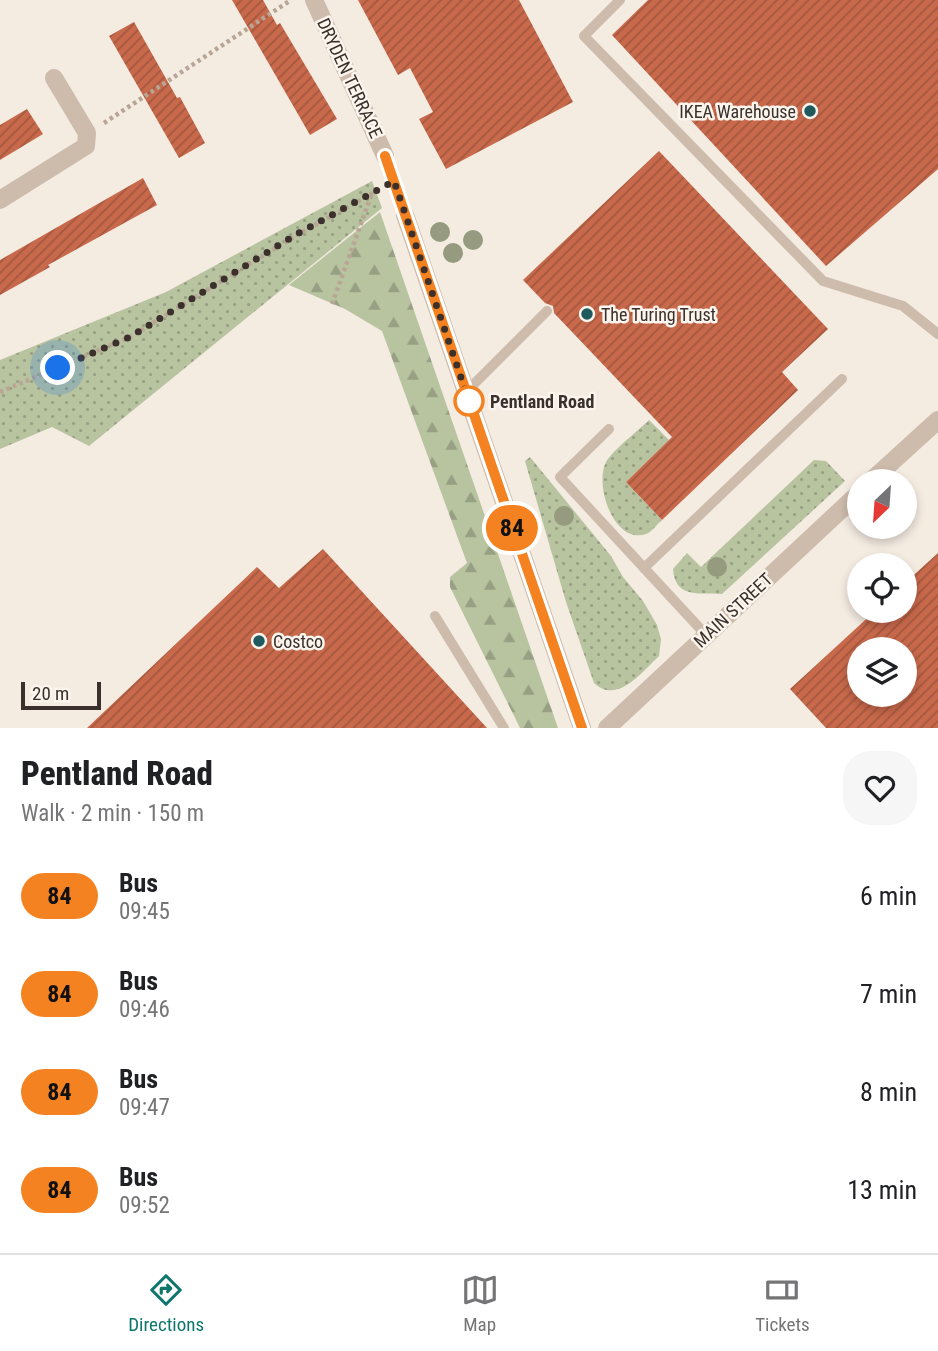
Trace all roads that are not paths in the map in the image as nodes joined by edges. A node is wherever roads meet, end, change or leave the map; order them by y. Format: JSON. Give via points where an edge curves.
{"nodes":[{"id":1,"x":314,"y":0,"type":"edge"},
{"id":2,"x":620,"y":0,"type":"edge"},
{"id":3,"x":54,"y":78,"type":"dead end"},
{"id":4,"x":385,"y":156,"type":"joint"},
{"id":5,"x":0,"y":200,"type":"edge"},
{"id":6,"x":405,"y":215,"type":"joint"},
{"id":7,"x":547,"y":311,"type":"dead end"},
{"id":8,"x":938,"y":334,"type":"edge"},
{"id":9,"x":842,"y":379,"type":"dead end"},
{"id":10,"x":466,"y":391,"type":"junction"},
{"id":11,"x":938,"y":420,"type":"edge"},
{"id":12,"x":609,"y":429,"type":"dead end"},
{"id":13,"x":885,"y":469,"type":"edge"},
{"id":14,"x":847,"y":503,"type":"edge"},
{"id":15,"x":644,"y":568,"type":"junction"},
{"id":16,"x":435,"y":616,"type":"dead end"},
{"id":17,"x":706,"y":635,"type":"junction"},
{"id":18,"x":504,"y":728,"type":"edge"},
{"id":19,"x":582,"y":728,"type":"edge"},
{"id":20,"x":607,"y":728,"type":"edge"}],
"edges":[{"from":1,"to":4,"type":"street","name":"DRYDEN TERRACE"},
{"from":2,"to":8,"type":"lane","via":[[584,36],[823,281],[903,306]]},
{"from":3,"to":5,"type":"street","via":[[87,134],[86,146]]},
{"from":4,"to":6,"type":"lane"},
{"from":6,"to":10,"type":"street"},
{"from":7,"to":10,"type":"lane"},
{"from":9,"to":15,"type":"lane"},
{"from":10,"to":19,"type":"street"},
{"from":11,"to":13,"type":"street"},
{"from":12,"to":15,"type":"lane","via":[[561,477]]},
{"from":14,"to":17,"type":"street","name":"MAIN STREET"},
{"from":15,"to":17,"type":"lane"},
{"from":16,"to":18,"type":"lane"},
{"from":17,"to":20,"type":"street","name":"MAIN STREET"}]}
